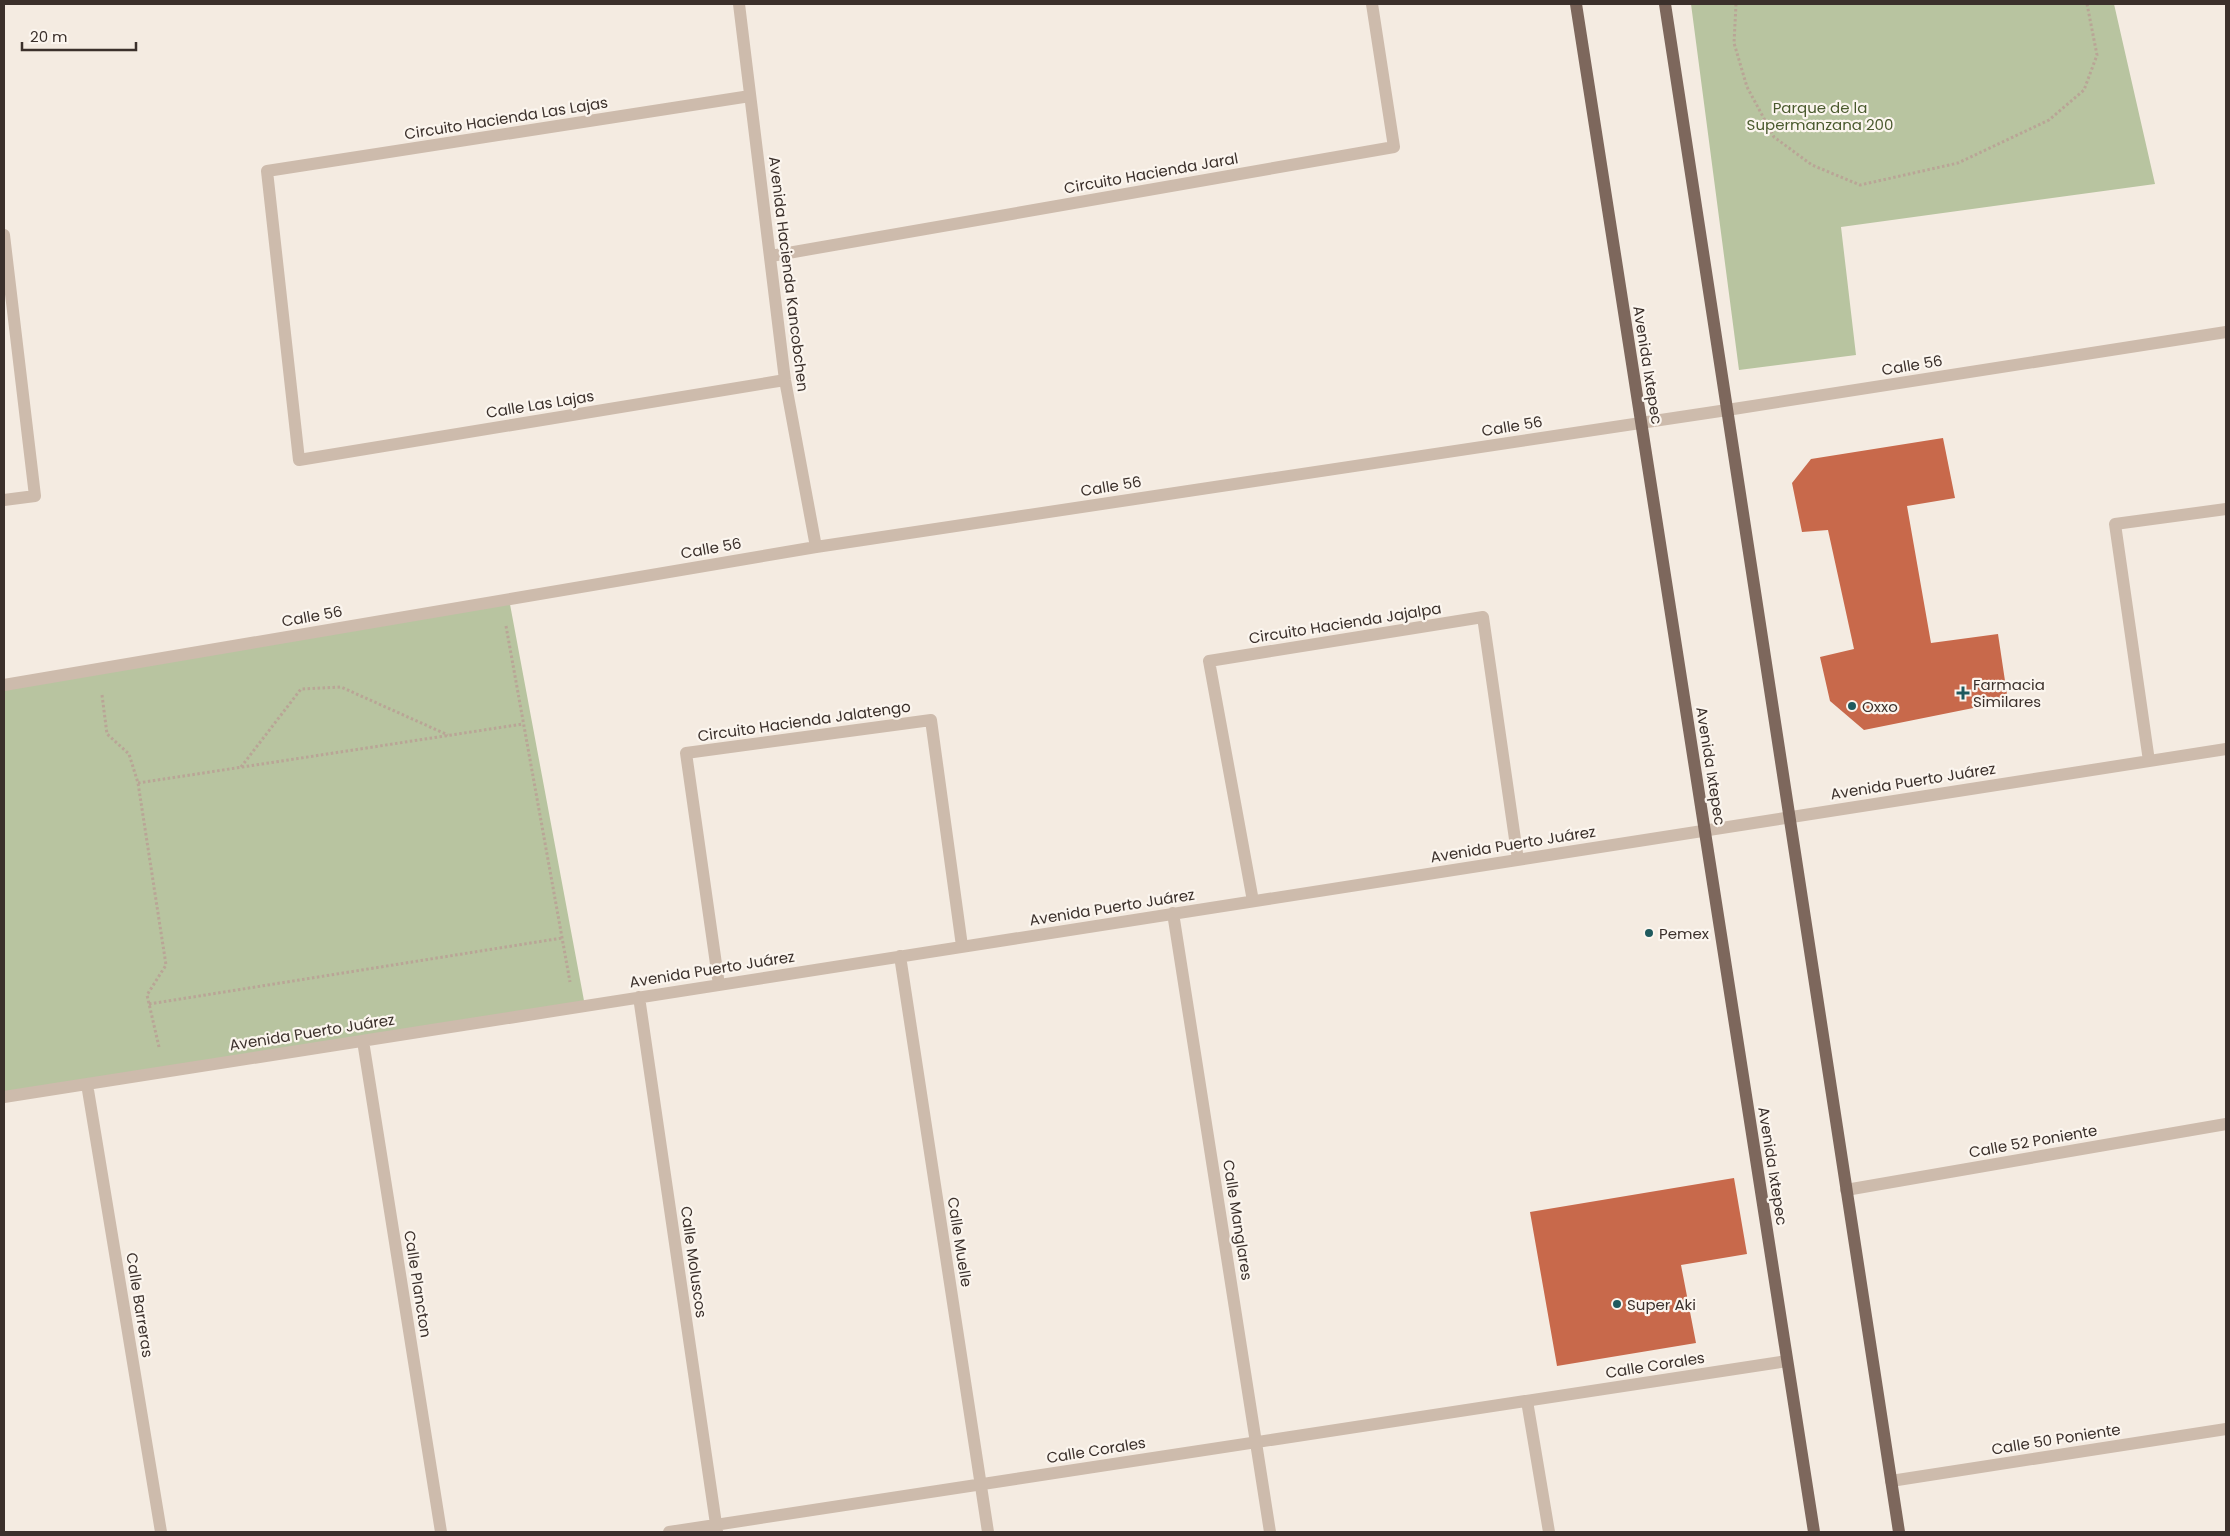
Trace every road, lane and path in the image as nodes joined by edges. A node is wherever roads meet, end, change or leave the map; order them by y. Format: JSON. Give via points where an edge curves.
{"nodes":[{"id":1,"x":739,"y":4,"type":"edge"},
{"id":2,"x":1372,"y":4,"type":"edge"},
{"id":3,"x":1576,"y":4,"type":"edge"},
{"id":4,"x":1664,"y":4,"type":"edge"},
{"id":5,"x":1736,"y":4,"type":"edge"},
{"id":6,"x":2087,"y":4,"type":"edge"},
{"id":7,"x":750,"y":96,"type":"junction"},
{"id":8,"x":4,"y":235,"type":"edge"},
{"id":9,"x":770,"y":256,"type":"junction"},
{"id":10,"x":2226,"y":332,"type":"edge"},
{"id":11,"x":785,"y":380,"type":"junction"},
{"id":12,"x":1727,"y":410,"type":"junction"},
{"id":13,"x":1641,"y":423,"type":"junction"},
{"id":14,"x":299,"y":460,"type":"joint"},
{"id":15,"x":4,"y":500,"type":"edge"},
{"id":16,"x":2226,"y":509,"type":"edge"},
{"id":17,"x":816,"y":547,"type":"junction"},
{"id":18,"x":501,"y":600,"type":"junction"},
{"id":19,"x":98,"y":670,"type":"junction"},
{"id":20,"x":4,"y":685,"type":"edge"},
{"id":21,"x":523,"y":724,"type":"junction"},
{"id":22,"x":448,"y":735,"type":"junction"},
{"id":23,"x":2226,"y":749,"type":"edge"},
{"id":24,"x":2149,"y":761,"type":"junction"},
{"id":25,"x":240,"y":768,"type":"junction"},
{"id":26,"x":138,"y":783,"type":"junction"},
{"id":27,"x":1789,"y":817,"type":"junction"},
{"id":28,"x":1704,"y":831,"type":"junction"},
{"id":29,"x":1518,"y":860,"type":"junction"},
{"id":30,"x":1253,"y":901,"type":"junction"},
{"id":31,"x":1173,"y":914,"type":"junction"},
{"id":32,"x":562,"y":938,"type":"junction"},
{"id":33,"x":962,"y":946,"type":"junction"},
{"id":34,"x":900,"y":956,"type":"junction"},
{"id":35,"x":719,"y":985,"type":"junction"},
{"id":36,"x":639,"y":997,"type":"junction"},
{"id":37,"x":148,"y":1004,"type":"junction"},
{"id":38,"x":574,"y":1007,"type":"junction"},
{"id":39,"x":363,"y":1040,"type":"junction"},
{"id":40,"x":164,"y":1072,"type":"junction"},
{"id":41,"x":88,"y":1084,"type":"junction"},
{"id":42,"x":4,"y":1097,"type":"edge"},
{"id":43,"x":2226,"y":1124,"type":"edge"},
{"id":44,"x":1846,"y":1190,"type":"junction"},
{"id":45,"x":1788,"y":1361,"type":"junction"},
{"id":46,"x":1527,"y":1401,"type":"junction"},
{"id":47,"x":2226,"y":1428,"type":"edge"},
{"id":48,"x":1256,"y":1442,"type":"junction"},
{"id":49,"x":1891,"y":1481,"type":"junction"},
{"id":50,"x":980,"y":1485,"type":"junction"},
{"id":51,"x":717,"y":1529,"type":"edge"},
{"id":52,"x":161,"y":1532,"type":"edge"},
{"id":53,"x":441,"y":1532,"type":"edge"},
{"id":54,"x":669,"y":1532,"type":"edge"},
{"id":55,"x":988,"y":1532,"type":"edge"},
{"id":56,"x":1270,"y":1532,"type":"edge"},
{"id":57,"x":1549,"y":1532,"type":"edge"},
{"id":58,"x":1814,"y":1532,"type":"edge"},
{"id":59,"x":1898,"y":1532,"type":"edge"}],
"edges":[{"from":1,"to":7,"type":"street","name":"Avenida Hacienda Kancobchen"},
{"from":2,"to":9,"type":"street","name":"Circuito Hacienda Jaral","via":[[1394,147]]},
{"from":3,"to":13,"type":"main road","name":"Avenida Ixtepec"},
{"from":4,"to":12,"type":"main road"},
{"from":5,"to":6,"type":"path","via":[[1734,43],[1747,87],[1774,137],[1812,165],[1860,185],[1958,163],[2049,120],[2084,90],[2097,55]]},
{"from":7,"to":9,"type":"street","name":"Avenida Hacienda Kancobchen"},
{"from":7,"to":14,"type":"street","name":"Circuito Hacienda Las Lajas","via":[[267,171]]},
{"from":8,"to":15,"type":"street","via":[[35,496]]},
{"from":9,"to":11,"type":"street","name":"Avenida Hacienda Kancobchen"},
{"from":10,"to":12,"type":"street","name":"Calle 56"},
{"from":11,"to":14,"type":"street","name":"Calle Las Lajas"},
{"from":11,"to":17,"type":"street","name":"Avenida Hacienda Kancobchen"},
{"from":12,"to":13,"type":"street","name":"Calle 56"},
{"from":12,"to":27,"type":"main road"},
{"from":13,"to":17,"type":"street","name":"Calle 56"},
{"from":13,"to":28,"type":"main road","name":"Avenida Ixtepec"},
{"from":16,"to":24,"type":"street","via":[[2115,524]]},
{"from":17,"to":18,"type":"street","name":"Calle 56"},
{"from":18,"to":19,"type":"street","name":"Calle 56"},
{"from":18,"to":21,"type":"path"},
{"from":19,"to":20,"type":"street","name":"Calle 56"},
{"from":19,"to":26,"type":"path","via":[[107,734],[130,754]]},
{"from":21,"to":22,"type":"path"},
{"from":21,"to":32,"type":"path"},
{"from":22,"to":25,"type":"path"},
{"from":22,"to":25,"type":"path","via":[[340,687],[300,689]]},
{"from":23,"to":24,"type":"street","name":"Avenida Puerto Juárez"},
{"from":24,"to":27,"type":"street","name":"Avenida Puerto Juárez"},
{"from":25,"to":26,"type":"path"},
{"from":26,"to":37,"type":"path","via":[[166,965],[147,995]]},
{"from":27,"to":28,"type":"street","name":"Avenida Puerto Juárez"},
{"from":27,"to":44,"type":"main road"},
{"from":28,"to":29,"type":"street","name":"Avenida Puerto Juárez"},
{"from":28,"to":45,"type":"main road","name":"Avenida Ixtepec"},
{"from":29,"to":30,"type":"street","name":"Avenida Puerto Juárez"},
{"from":29,"to":30,"type":"street","name":"Circuito Hacienda Jajalpa","via":[[1483,616],[1209,661]]},
{"from":30,"to":31,"type":"street","name":"Avenida Puerto Juárez"},
{"from":31,"to":33,"type":"street","name":"Avenida Puerto Juárez"},
{"from":31,"to":48,"type":"street","name":"Calle Manglares"},
{"from":32,"to":37,"type":"path"},
{"from":32,"to":38,"type":"path"},
{"from":33,"to":34,"type":"street","name":"Avenida Puerto Juárez"},
{"from":33,"to":35,"type":"street","name":"Circuito Hacienda Jalatengo","via":[[931,720],[686,753]]},
{"from":34,"to":35,"type":"street","name":"Avenida Puerto Juárez"},
{"from":34,"to":50,"type":"street","name":"Calle Muelle"},
{"from":35,"to":36,"type":"street","name":"Avenida Puerto Juárez"},
{"from":36,"to":38,"type":"street","name":"Avenida Puerto Juárez"},
{"from":36,"to":51,"type":"street","name":"Calle Moluscos"},
{"from":37,"to":40,"type":"path"},
{"from":38,"to":39,"type":"street","name":"Avenida Puerto Juárez"},
{"from":39,"to":40,"type":"street","name":"Avenida Puerto Juárez"},
{"from":39,"to":53,"type":"street","name":"Calle Plancton"},
{"from":40,"to":41,"type":"street","name":"Avenida Puerto Juárez"},
{"from":41,"to":42,"type":"street","name":"Avenida Puerto Juárez"},
{"from":41,"to":52,"type":"street","name":"Calle Barreras"},
{"from":43,"to":44,"type":"street","name":"Calle 52 Poniente"},
{"from":44,"to":49,"type":"main road"},
{"from":45,"to":46,"type":"street","name":"Calle Corales"},
{"from":45,"to":58,"type":"main road","name":"Avenida Ixtepec"},
{"from":46,"to":48,"type":"street","name":"Calle Corales"},
{"from":46,"to":57,"type":"street"},
{"from":47,"to":49,"type":"street","name":"Calle 50 Poniente"},
{"from":48,"to":50,"type":"street","name":"Calle Corales"},
{"from":48,"to":56,"type":"street","name":"Calle Manglares"},
{"from":49,"to":59,"type":"main road"},
{"from":50,"to":51,"type":"street","name":"Calle Corales"},
{"from":50,"to":55,"type":"street","name":"Calle Muelle"},
{"from":51,"to":54,"type":"street","name":"Calle Corales"}]}
